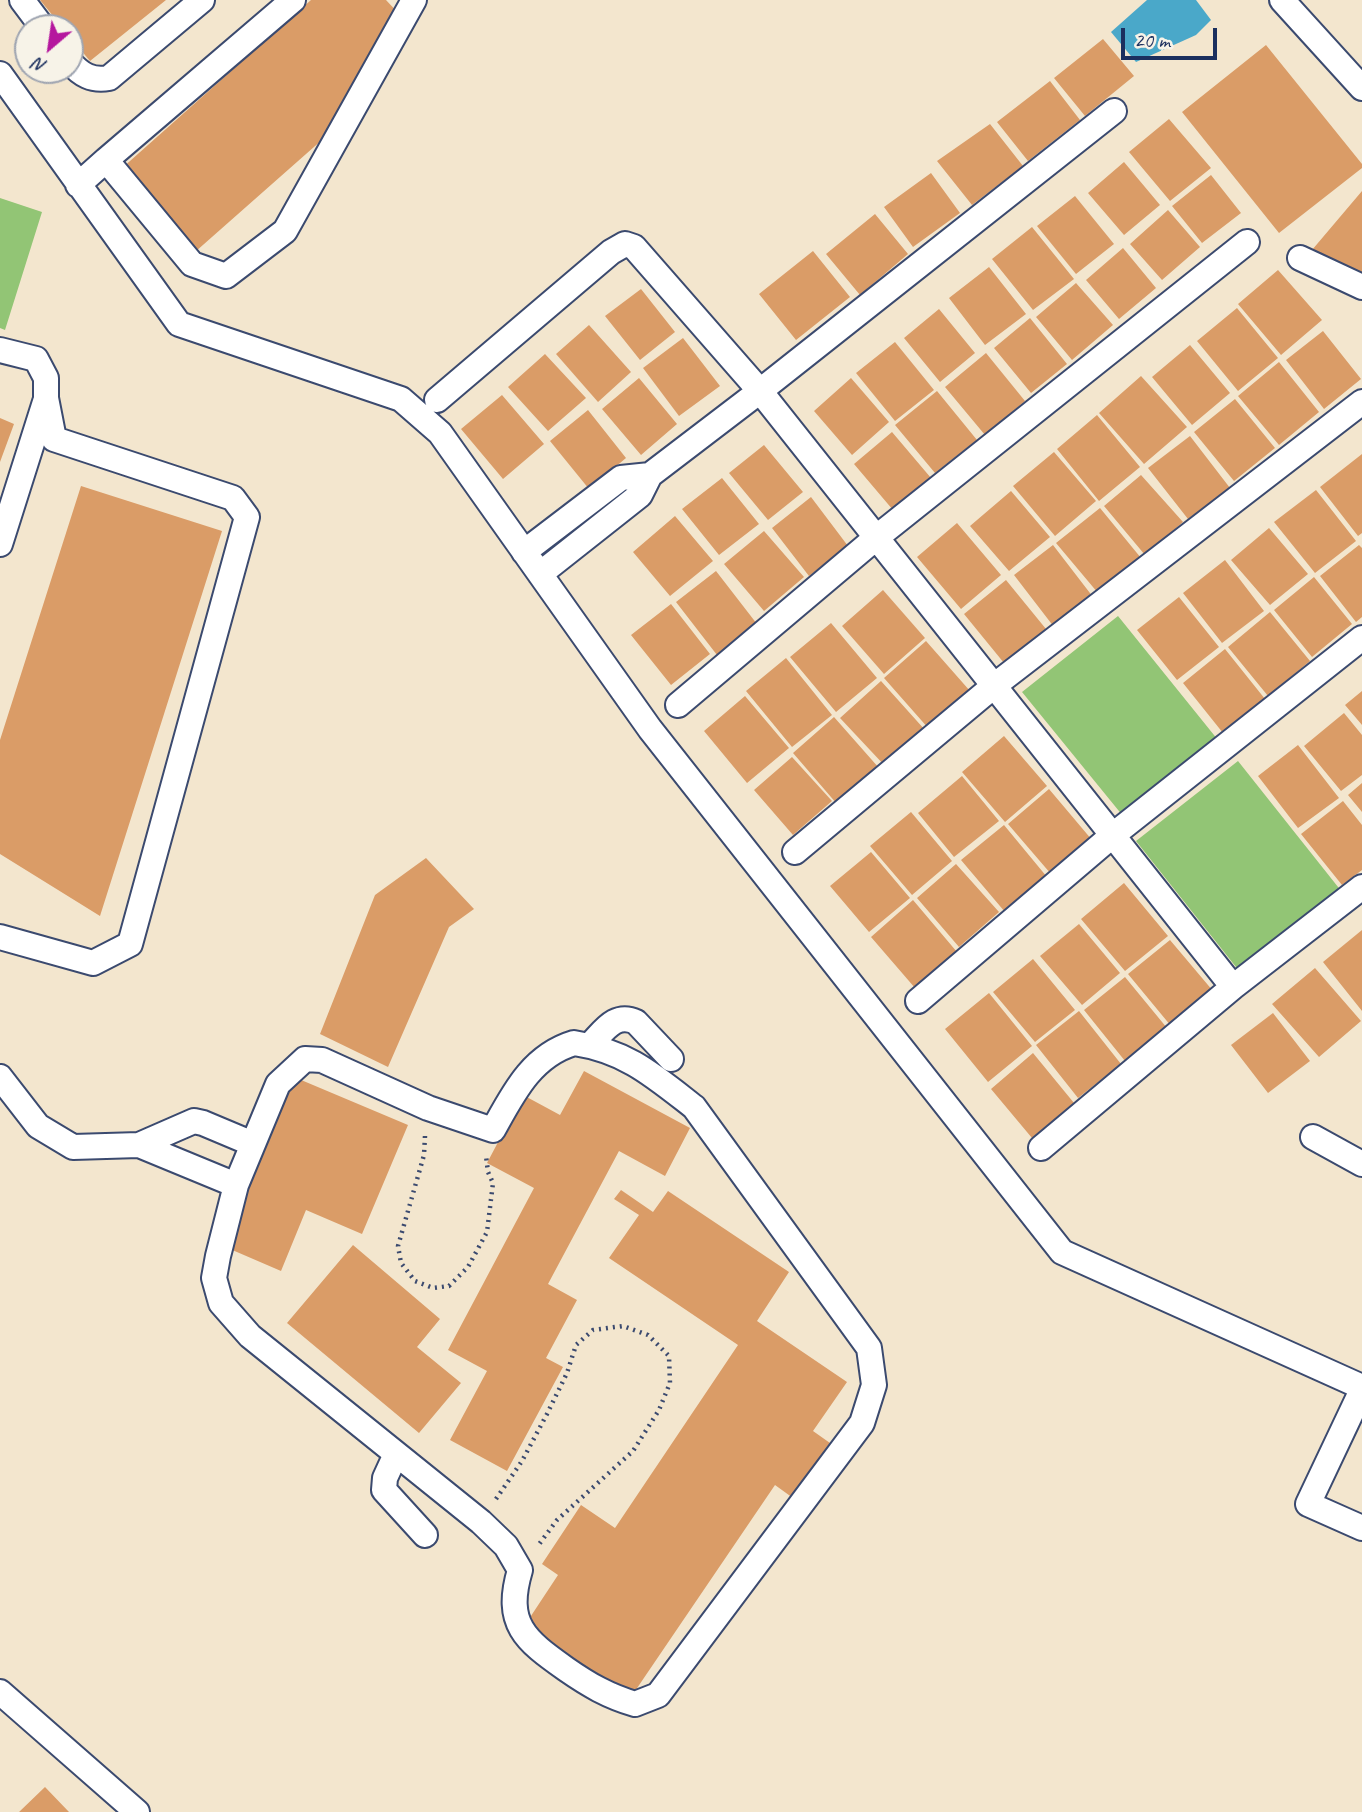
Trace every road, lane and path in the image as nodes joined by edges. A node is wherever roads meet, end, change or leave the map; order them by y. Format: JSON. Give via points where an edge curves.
{"nodes":[{"id":1,"x":202,"y":0,"type":"edge"},
{"id":2,"x":293,"y":0,"type":"edge"},
{"id":3,"x":414,"y":0,"type":"edge"},
{"id":4,"x":1282,"y":0,"type":"edge"},
{"id":5,"x":0,"y":74,"type":"edge"},
{"id":6,"x":84,"y":74,"type":"edge"},
{"id":7,"x":1362,"y":88,"type":"edge"},
{"id":8,"x":1114,"y":111,"type":"dead end"},
{"id":9,"x":106,"y":160,"type":"junction"},
{"id":10,"x":78,"y":185,"type":"junction"},
{"id":11,"x":1247,"y":242,"type":"dead end"},
{"id":12,"x":1300,"y":258,"type":"dead end"},
{"id":13,"x":1362,"y":286,"type":"edge"},
{"id":14,"x":0,"y":350,"type":"edge"},
{"id":15,"x":760,"y":391,"type":"junction"},
{"id":16,"x":46,"y":398,"type":"junction"},
{"id":17,"x":438,"y":400,"type":"dead end"},
{"id":18,"x":1362,"y":402,"type":"edge"},
{"id":19,"x":650,"y":475,"type":"junction"},
{"id":20,"x":877,"y":537,"type":"junction"},
{"id":21,"x":0,"y":544,"type":"edge"},
{"id":22,"x":524,"y":552,"type":"junction"},
{"id":23,"x":540,"y":574,"type":"junction"},
{"id":24,"x":1362,"y":638,"type":"edge"},
{"id":25,"x":995,"y":685,"type":"junction"},
{"id":26,"x":678,"y":705,"type":"dead end"},
{"id":27,"x":1113,"y":835,"type":"junction"},
{"id":28,"x":795,"y":852,"type":"dead end"},
{"id":29,"x":1362,"y":887,"type":"edge"},
{"id":30,"x":0,"y":937,"type":"edge"},
{"id":31,"x":1233,"y":987,"type":"junction"},
{"id":32,"x":918,"y":1000,"type":"dead end"},
{"id":33,"x":590,"y":1045,"type":"junction"},
{"id":34,"x":671,"y":1059,"type":"dead end"},
{"id":35,"x":0,"y":1077,"type":"edge"},
{"id":36,"x":428,"y":1108,"type":"junction"},
{"id":37,"x":493,"y":1130,"type":"junction"},
{"id":38,"x":1314,"y":1138,"type":"dead end"},
{"id":39,"x":253,"y":1144,"type":"junction"},
{"id":40,"x":139,"y":1145,"type":"junction"},
{"id":41,"x":1041,"y":1148,"type":"dead end"},
{"id":42,"x":1362,"y":1164,"type":"edge"},
{"id":43,"x":236,"y":1185,"type":"junction"},
{"id":44,"x":1362,"y":1389,"type":"edge"},
{"id":45,"x":396,"y":1454,"type":"junction"},
{"id":46,"x":481,"y":1522,"type":"junction"},
{"id":47,"x":1362,"y":1528,"type":"edge"},
{"id":48,"x":425,"y":1535,"type":"dead end"},
{"id":49,"x":520,"y":1570,"type":"junction"},
{"id":50,"x":0,"y":1692,"type":"edge"},
{"id":51,"x":137,"y":1812,"type":"edge"}],
"edges":[{"from":1,"to":6,"type":"street","via":[[109,78]]},
{"from":2,"to":9,"type":"street"},
{"from":3,"to":9,"type":"street","via":[[285,231],[226,276],[192,264]]},
{"from":4,"to":7,"type":"street"},
{"from":5,"to":10,"type":"street"},
{"from":8,"to":15,"type":"street"},
{"from":9,"to":10,"type":"street"},
{"from":10,"to":22,"type":"street","via":[[179,324],[401,399],[440,433]]},
{"from":11,"to":20,"type":"street"},
{"from":12,"to":13,"type":"street"},
{"from":14,"to":16,"type":"street","via":[[36,359],[46,378]]},
{"from":15,"to":17,"type":"street","via":[[641,253],[625,244],[611,251]]},
{"from":15,"to":19,"type":"street"},
{"from":15,"to":20,"type":"street"},
{"from":16,"to":21,"type":"street"},
{"from":16,"to":30,"type":"street","via":[[54,439],[233,498],[247,517],[130,944],[93,963]]},
{"from":18,"to":25,"type":"street"},
{"from":19,"to":22,"type":"street","via":[[621,478]]},
{"from":19,"to":23,"type":"street","via":[[640,495]]},
{"from":20,"to":25,"type":"street"},
{"from":20,"to":26,"type":"street"},
{"from":22,"to":23,"type":"street"},
{"from":23,"to":44,"type":"street","via":[[650,729],[1062,1252]]},
{"from":24,"to":27,"type":"street"},
{"from":25,"to":27,"type":"street"},
{"from":25,"to":28,"type":"street"},
{"from":27,"to":31,"type":"street"},
{"from":27,"to":32,"type":"street"},
{"from":29,"to":31,"type":"street"},
{"from":31,"to":41,"type":"street"},
{"from":33,"to":34,"type":"street","via":[[612,1021],[630,1019]]},
{"from":33,"to":37,"type":"street","via":[[573,1043],[555,1049],[534,1066]]},
{"from":33,"to":49,"type":"street","via":[[620,1054],[694,1107],[869,1348],[874,1385],[862,1423],[658,1695],[635,1704],[611,1697],[534,1646],[516,1616],[514,1592]]},
{"from":35,"to":40,"type":"street","via":[[38,1126],[73,1147]]},
{"from":36,"to":37,"type":"street"},
{"from":36,"to":37,"type":"path","via":[[424,1155],[398,1246],[401,1263],[415,1281],[433,1288],[449,1286],[468,1267],[487,1232],[494,1183],[485,1158]]},
{"from":36,"to":39,"type":"street","via":[[322,1060],[305,1059],[278,1084]]},
{"from":38,"to":42,"type":"street"},
{"from":39,"to":40,"type":"street","via":[[194,1121]]},
{"from":39,"to":43,"type":"street"},
{"from":40,"to":43,"type":"street"},
{"from":43,"to":45,"type":"street","via":[[214,1278],[221,1303],[250,1336]]},
{"from":44,"to":47,"type":"street","via":[[1308,1504]]},
{"from":45,"to":46,"type":"street"},
{"from":45,"to":48,"type":"street","via":[[384,1490]]},
{"from":46,"to":49,"type":"street","via":[[506,1546]]},
{"from":46,"to":49,"type":"path","via":[[522,1461],[567,1373],[576,1345],[593,1330],[624,1326],[648,1335],[668,1356],[670,1384],[659,1410],[633,1451],[557,1520]]},
{"from":50,"to":51,"type":"street"}]}
